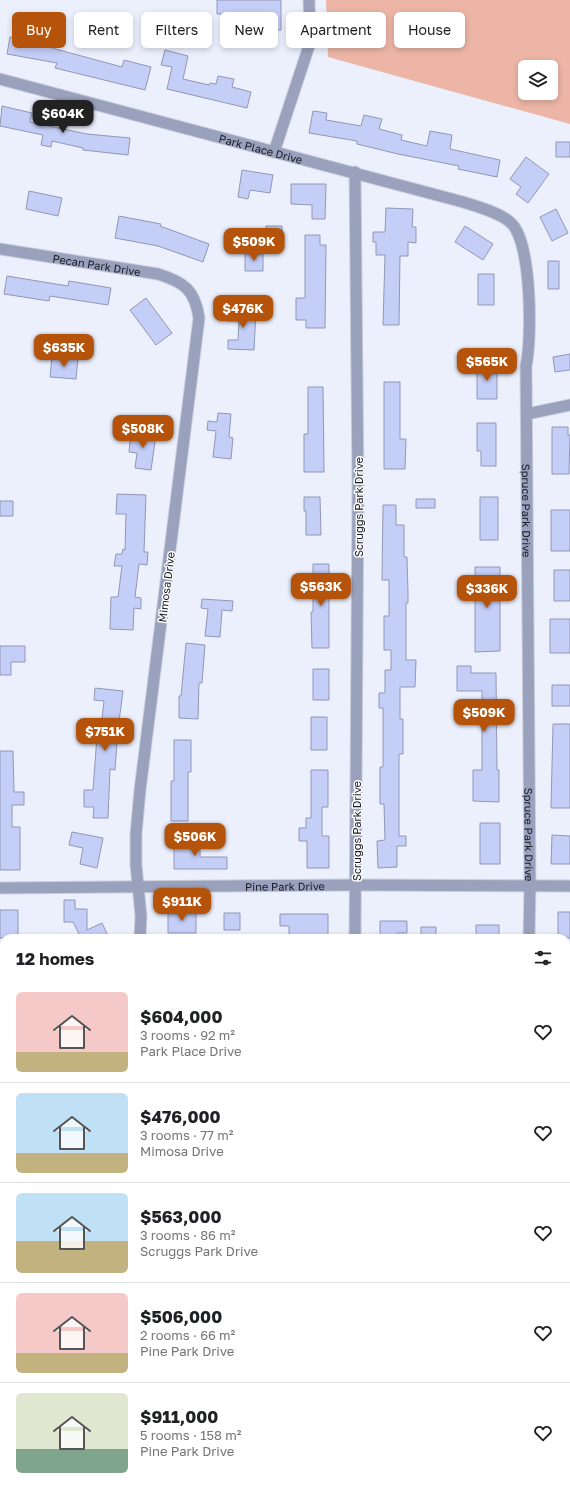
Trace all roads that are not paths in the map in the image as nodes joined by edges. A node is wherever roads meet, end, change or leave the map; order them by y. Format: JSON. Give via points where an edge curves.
{"nodes":[{"id":1,"x":309,"y":0,"type":"edge"},
{"id":2,"x":0,"y":79,"type":"edge"},
{"id":3,"x":274,"y":152,"type":"junction"},
{"id":4,"x":355,"y":172,"type":"junction"},
{"id":5,"x":516,"y":230,"type":"joint"},
{"id":6,"x":0,"y":249,"type":"edge"},
{"id":7,"x":190,"y":291,"type":"joint"},
{"id":8,"x":570,"y":405,"type":"edge"},
{"id":9,"x":527,"y":414,"type":"junction"},
{"id":10,"x":355,"y":885,"type":"junction"},
{"id":11,"x":138,"y":886,"type":"junction"},
{"id":12,"x":530,"y":886,"type":"junction"},
{"id":13,"x":570,"y":886,"type":"edge"},
{"id":14,"x":0,"y":888,"type":"edge"},
{"id":15,"x":140,"y":934,"type":"edge"},
{"id":16,"x":355,"y":934,"type":"edge"},
{"id":17,"x":529,"y":934,"type":"edge"}],
"edges":[{"from":1,"to":3,"type":"street","via":[[309,46]]},
{"from":2,"to":3,"type":"street","name":"Park Place Drive"},
{"from":3,"to":4,"type":"street","name":"Park Place Drive"},
{"from":4,"to":5,"type":"street","name":"Park Place Drive","via":[[463,202],[511,222]]},
{"from":4,"to":10,"type":"street","name":"Scruggs Park Drive","via":[[358,486]]},
{"from":5,"to":9,"type":"street","name":"Spruce Park Drive","via":[[523,247],[529,302]]},
{"from":6,"to":7,"type":"street","name":"Pecan Park Drive","via":[[158,274],[173,278]]},
{"from":7,"to":11,"type":"street","name":"Mimosa Drive","via":[[197,304],[199,318],[136,834]]},
{"from":8,"to":9,"type":"street"},
{"from":9,"to":12,"type":"street","name":"Spruce Park Drive"},
{"from":10,"to":11,"type":"street","name":"Pine Park Drive"},
{"from":10,"to":12,"type":"street","name":"Pine Park Drive"},
{"from":10,"to":16,"type":"street","name":"Scruggs Park Drive"},
{"from":11,"to":14,"type":"street","name":"Pine Park Drive"},
{"from":11,"to":15,"type":"street","name":"Mimosa Drive"},
{"from":12,"to":13,"type":"street","name":"Pine Park Drive"},
{"from":12,"to":17,"type":"street","name":"Spruce Park Drive"}]}
